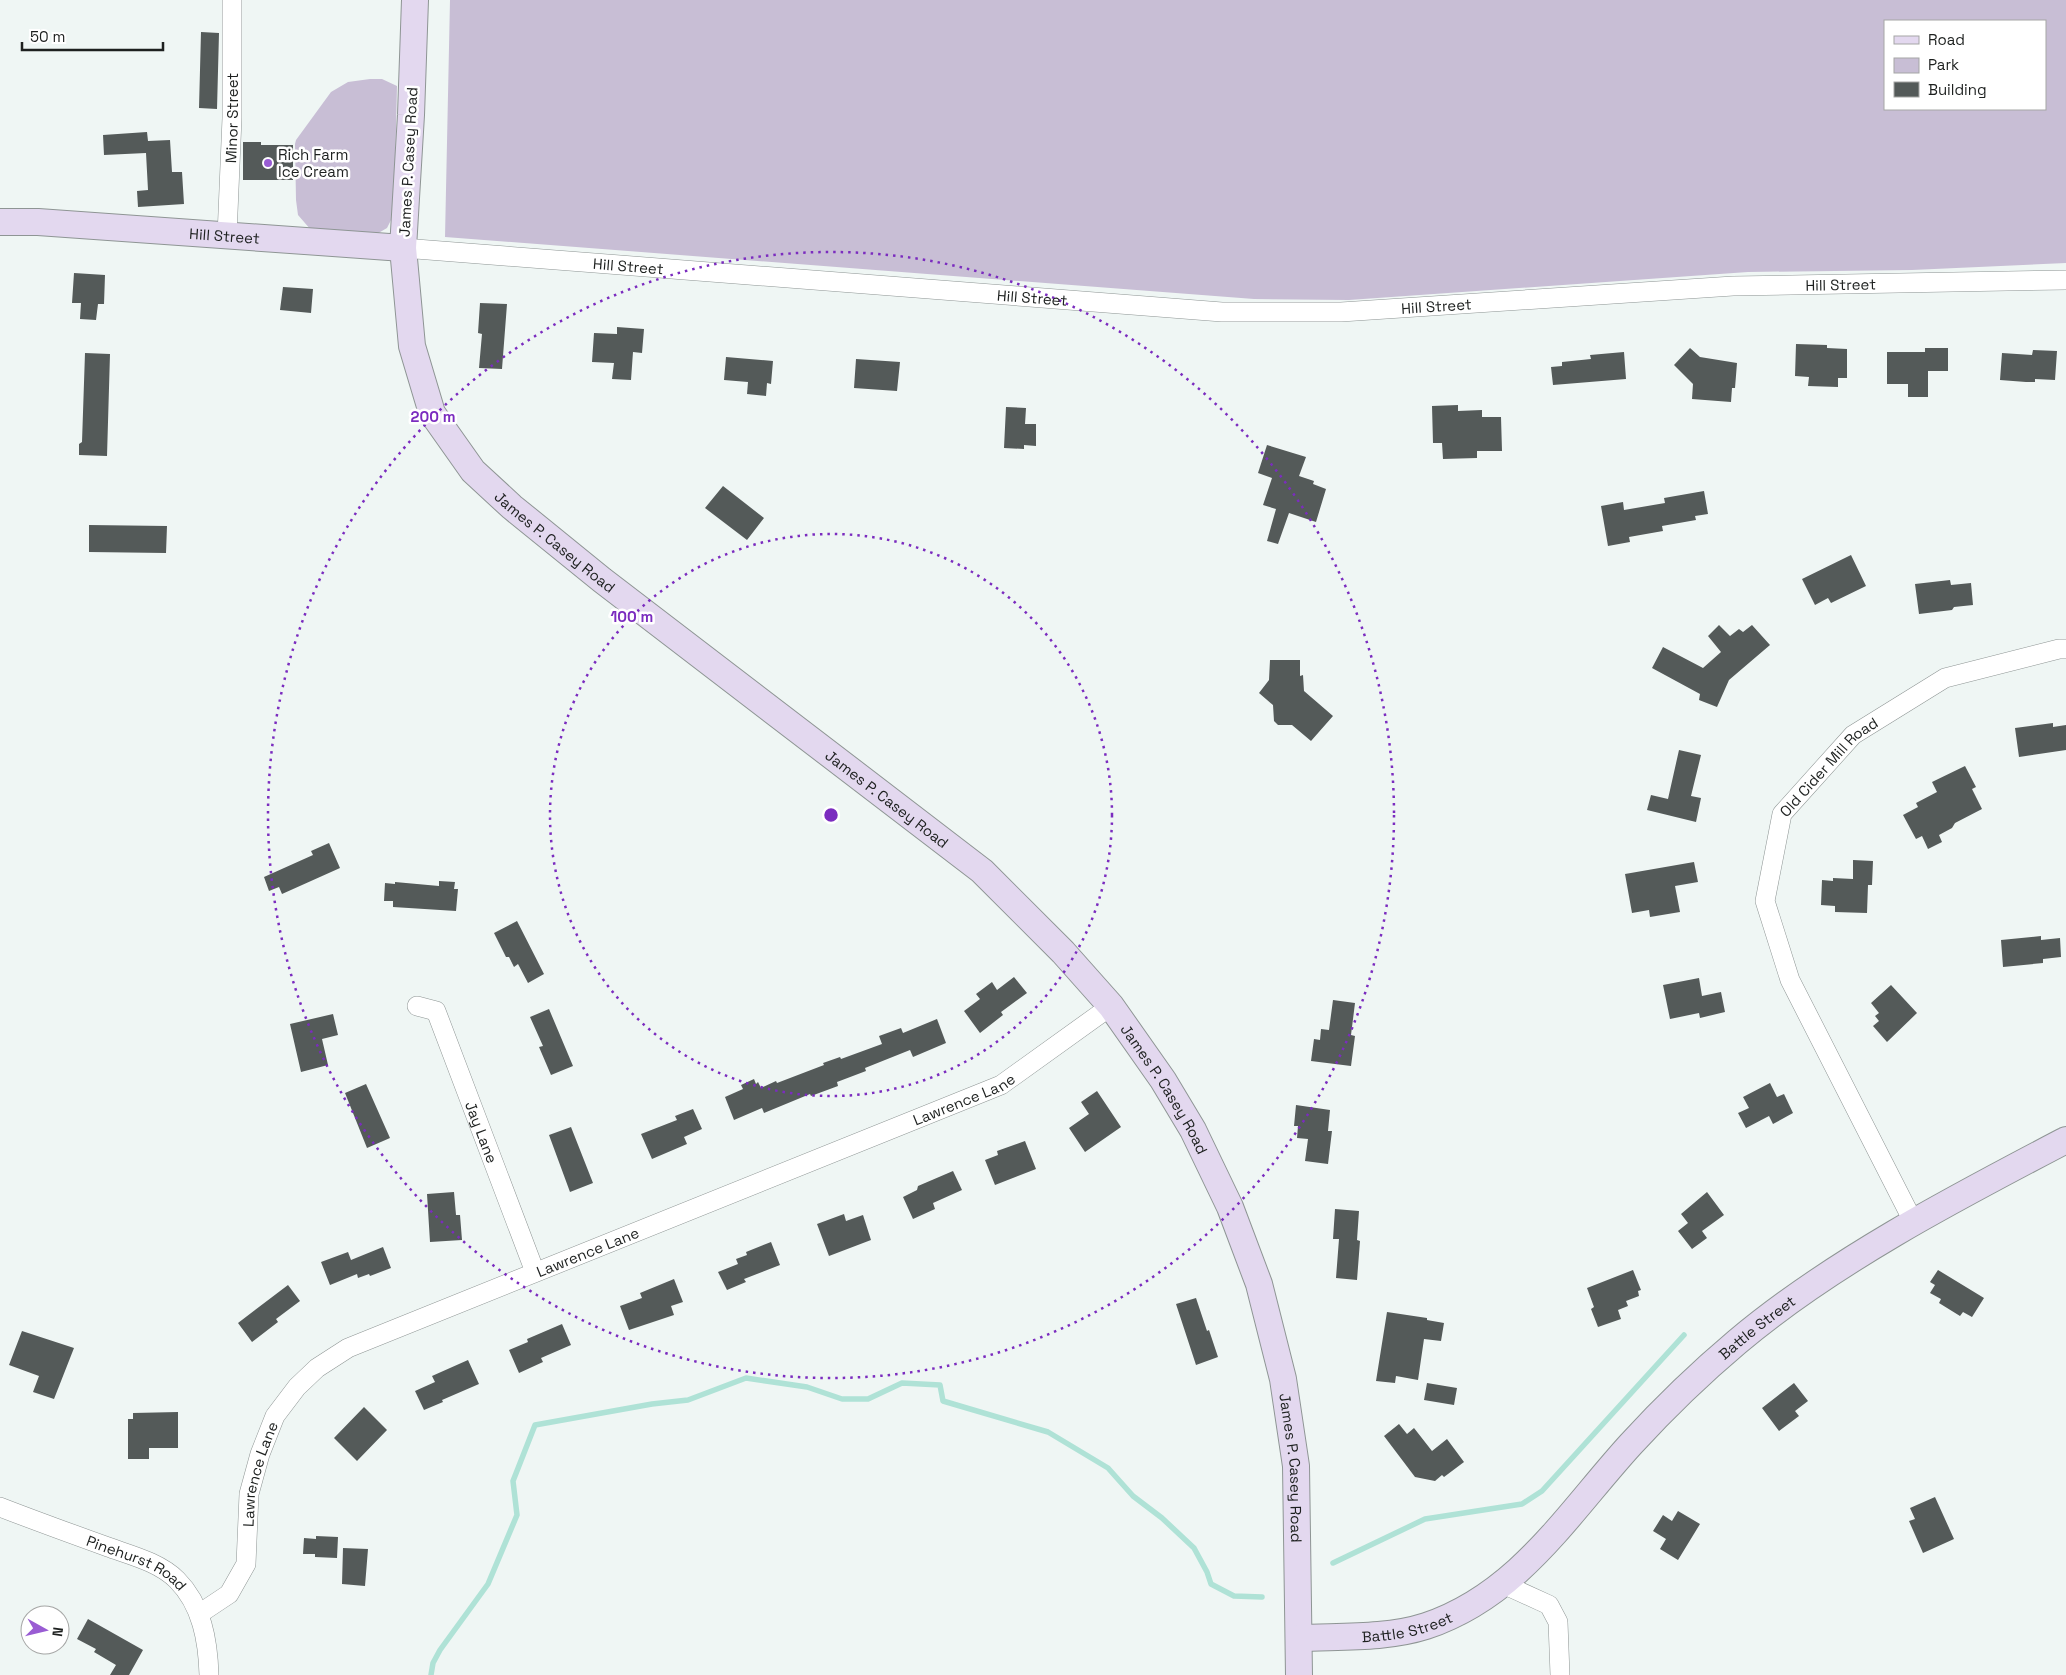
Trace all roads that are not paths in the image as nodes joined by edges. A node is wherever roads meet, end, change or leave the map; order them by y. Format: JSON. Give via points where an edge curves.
{"nodes":[{"id":1,"x":232,"y":0,"type":"edge"},
{"id":2,"x":415,"y":0,"type":"edge"},
{"id":3,"x":0,"y":222,"type":"edge"},
{"id":4,"x":227,"y":236,"type":"junction"},
{"id":5,"x":403,"y":248,"type":"junction"},
{"id":6,"x":2066,"y":280,"type":"edge"},
{"id":7,"x":2066,"y":649,"type":"edge"},
{"id":8,"x":416,"y":1006,"type":"dead end"},
{"id":9,"x":1111,"y":1006,"type":"junction"},
{"id":10,"x":2066,"y":1140,"type":"edge"},
{"id":11,"x":1914,"y":1223,"type":"junction"},
{"id":12,"x":535,"y":1272,"type":"junction"},
{"id":13,"x":0,"y":1507,"type":"edge"},
{"id":14,"x":1504,"y":1584,"type":"junction"},
{"id":15,"x":199,"y":1614,"type":"junction"},
{"id":16,"x":1299,"y":1638,"type":"junction"},
{"id":17,"x":209,"y":1675,"type":"edge"},
{"id":18,"x":1299,"y":1675,"type":"edge"},
{"id":19,"x":1560,"y":1675,"type":"edge"}],
"edges":[{"from":1,"to":4,"type":"street","name":"Minor Street"},
{"from":2,"to":5,"type":"main road","name":"James P. Casey Road"},
{"from":3,"to":4,"type":"main road","name":"Hill Street"},
{"from":4,"to":5,"type":"main road","name":"Hill Street"},
{"from":5,"to":6,"type":"street","name":"Hill Street","via":[[1222,312],[1341,312],[1733,286]]},
{"from":5,"to":9,"type":"main road","name":"James P. Casey Road","via":[[412,346],[432,413],[473,471],[602,580],[982,872],[1063,952]]},
{"from":7,"to":11,"type":"street","name":"Old Cider Mill Road","via":[[1945,678],[1853,735],[1782,814],[1765,901],[1790,980]]},
{"from":8,"to":12,"type":"street","name":"Jay Lane","via":[[436,1011]]},
{"from":9,"to":12,"type":"street","name":"Lawrence Lane","via":[[1001,1085]]},
{"from":9,"to":16,"type":"main road","name":"James P. Casey Road","via":[[1163,1080],[1193,1130],[1230,1207],[1259,1284],[1283,1379],[1296,1466]]},
{"from":10,"to":11,"type":"main road","name":"Battle Street"},
{"from":11,"to":14,"type":"main road","name":"Battle Street","via":[[1784,1305],[1730,1348],[1659,1414],[1549,1540]]},
{"from":12,"to":15,"type":"street","name":"Lawrence Lane","via":[[348,1348],[317,1368],[297,1387],[276,1416],[260,1454],[249,1494],[246,1564],[229,1594]]},
{"from":13,"to":15,"type":"street","name":"Pinehurst Road","via":[[153,1564],[176,1579]]},
{"from":14,"to":16,"type":"main road","name":"Battle Street","via":[[1467,1608],[1424,1626],[1383,1634]]},
{"from":14,"to":19,"type":"street","via":[[1549,1604],[1558,1622]]},
{"from":15,"to":17,"type":"street","name":"Pinehurst Road","via":[[208,1653]]},
{"from":16,"to":18,"type":"main road","name":"James P. Casey Road"}]}
